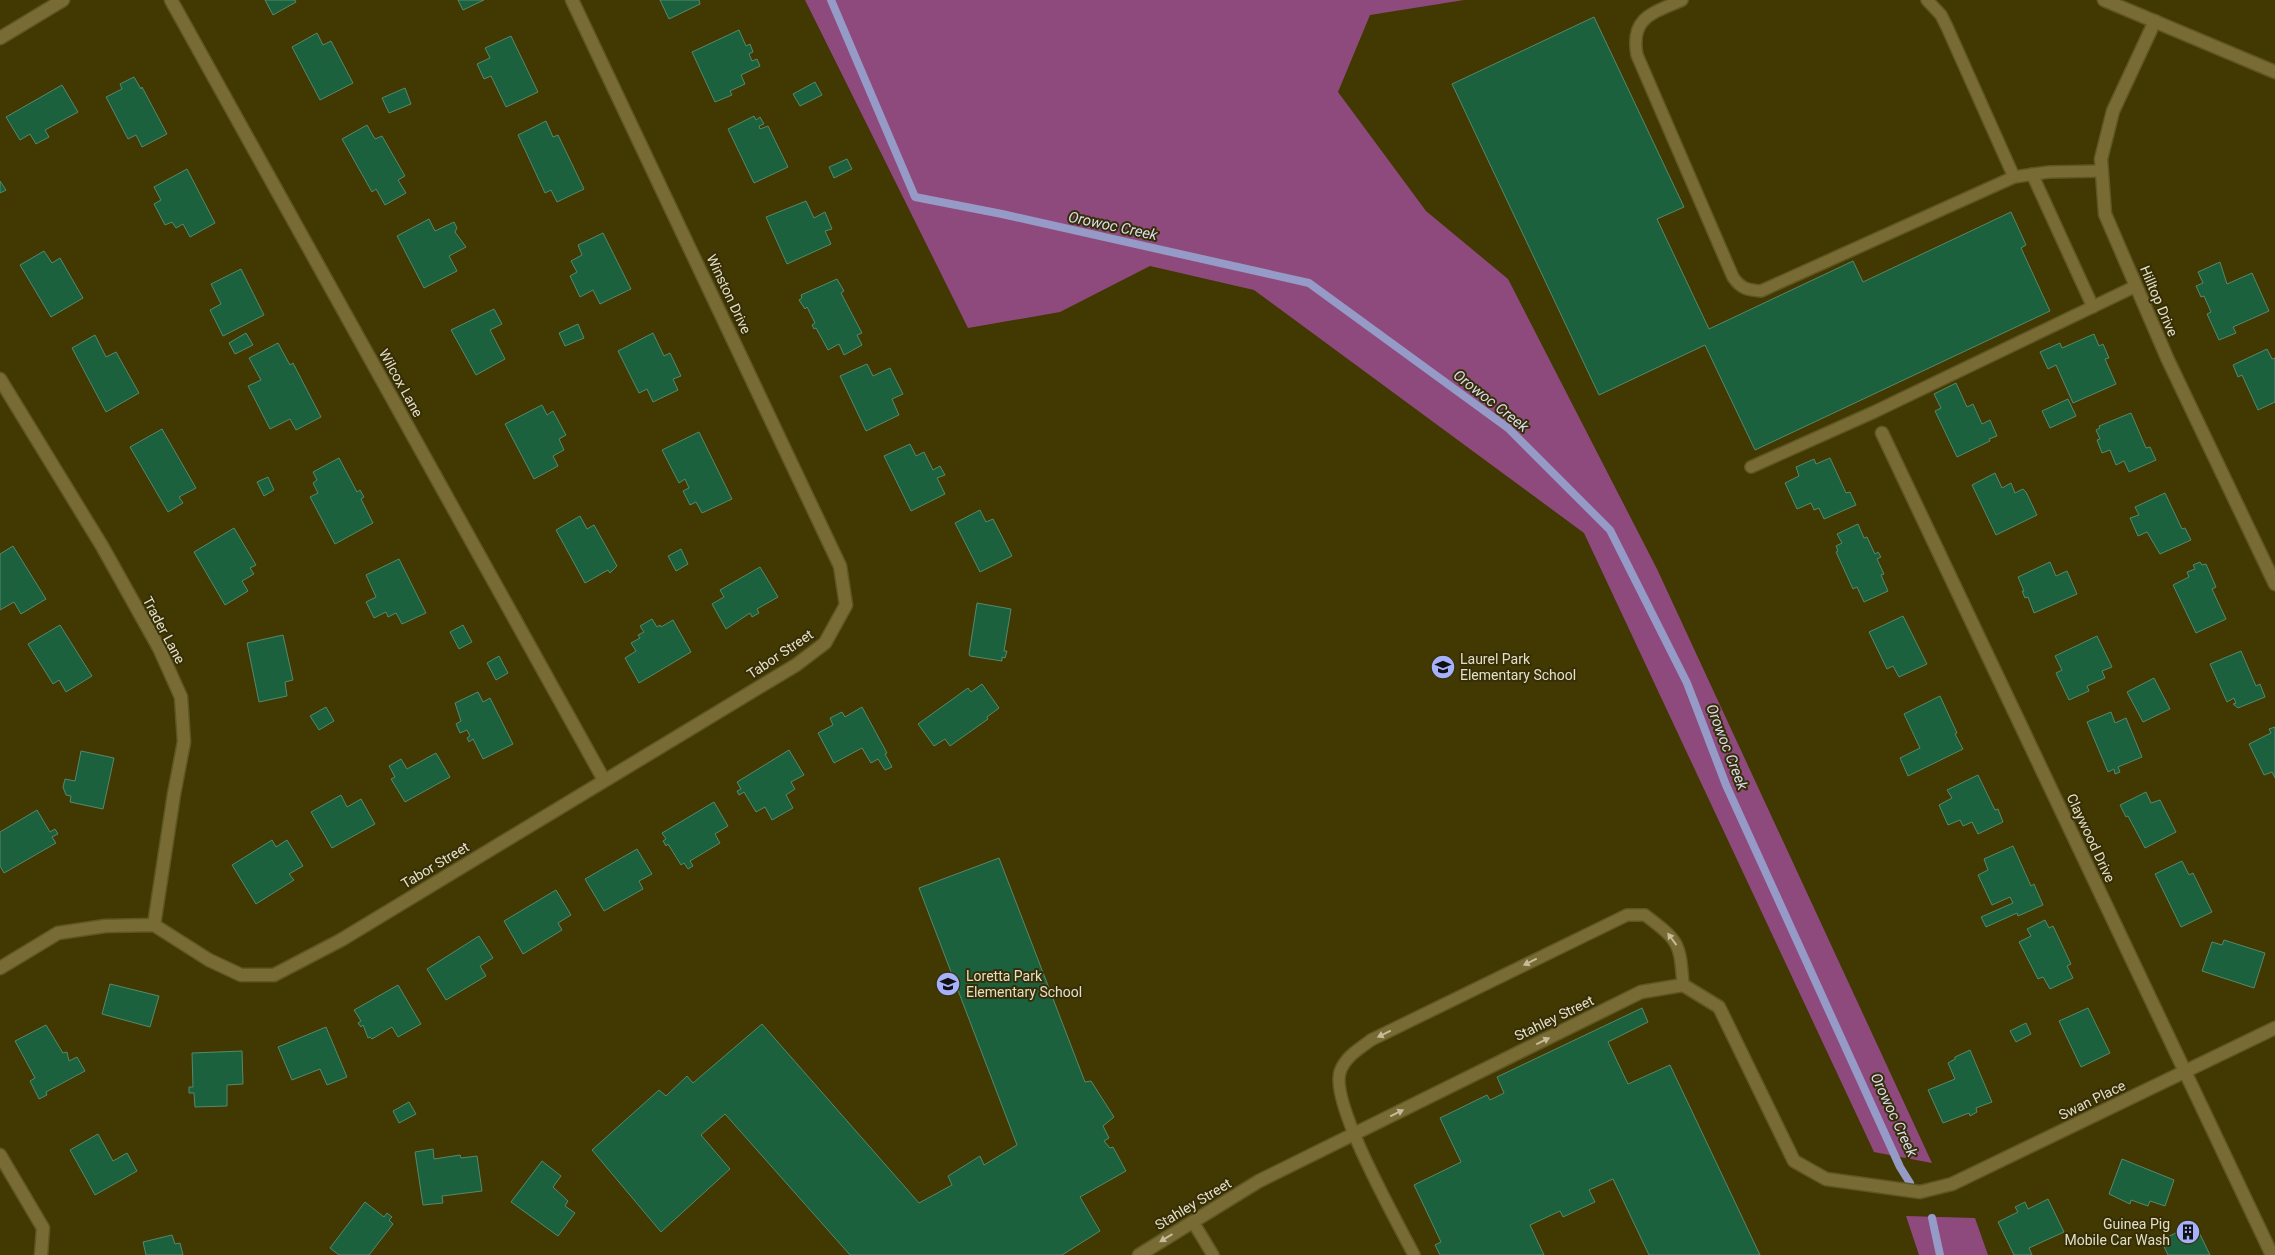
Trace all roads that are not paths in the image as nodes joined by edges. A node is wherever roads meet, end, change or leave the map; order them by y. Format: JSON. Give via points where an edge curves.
{"nodes":[{"id":1,"x":63,"y":0,"type":"edge"},
{"id":2,"x":171,"y":0,"type":"edge"},
{"id":3,"x":572,"y":0,"type":"edge"},
{"id":4,"x":1682,"y":0,"type":"edge"},
{"id":5,"x":1927,"y":0,"type":"edge"},
{"id":6,"x":2104,"y":0,"type":"edge"},
{"id":7,"x":2154,"y":21,"type":"junction"},
{"id":8,"x":0,"y":38,"type":"edge"},
{"id":9,"x":2275,"y":72,"type":"edge"},
{"id":10,"x":2102,"y":171,"type":"junction"},
{"id":11,"x":2032,"y":174,"type":"junction"},
{"id":12,"x":2014,"y":177,"type":"junction"},
{"id":13,"x":2136,"y":286,"type":"junction"},
{"id":14,"x":2093,"y":307,"type":"junction"},
{"id":15,"x":0,"y":379,"type":"edge"},
{"id":16,"x":1882,"y":434,"type":"dead end"},
{"id":17,"x":1751,"y":467,"type":"dead end"},
{"id":18,"x":2275,"y":584,"type":"edge"},
{"id":19,"x":846,"y":605,"type":"joint"},
{"id":20,"x":604,"y":780,"type":"junction"},
{"id":21,"x":154,"y":925,"type":"junction"},
{"id":22,"x":0,"y":968,"type":"edge"},
{"id":23,"x":1683,"y":985,"type":"junction"},
{"id":24,"x":2275,"y":1028,"type":"edge"},
{"id":25,"x":2185,"y":1071,"type":"junction"},
{"id":26,"x":1354,"y":1134,"type":"junction"},
{"id":27,"x":0,"y":1155,"type":"edge"},
{"id":28,"x":1193,"y":1222,"type":"junction"},
{"id":29,"x":41,"y":1255,"type":"edge"},
{"id":30,"x":1139,"y":1255,"type":"edge"},
{"id":31,"x":1213,"y":1255,"type":"edge"},
{"id":32,"x":1414,"y":1255,"type":"edge"},
{"id":33,"x":2272,"y":1255,"type":"edge"}],
"edges":[{"from":1,"to":8,"type":"street"},
{"from":2,"to":20,"type":"street","name":"Wilcox Lane"},
{"from":3,"to":19,"type":"street","name":"Winston Drive","via":[[840,566]]},
{"from":4,"to":12,"type":"lane","via":[[1647,16],[1640,23],[1635,43],[1637,55],[1733,277],[1747,290],[1761,291]]},
{"from":5,"to":12,"type":"lane","via":[[1944,21]]},
{"from":6,"to":7,"type":"street"},
{"from":7,"to":9,"type":"street"},
{"from":7,"to":10,"type":"street","name":"Hilltop Drive","via":[[2113,112],[2101,158]]},
{"from":10,"to":11,"type":"lane"},
{"from":10,"to":13,"type":"street","name":"Hilltop Drive","via":[[2105,214]]},
{"from":11,"to":12,"type":"lane"},
{"from":11,"to":14,"type":"lane"},
{"from":13,"to":14,"type":"lane"},
{"from":13,"to":18,"type":"street","name":"Hilltop Drive"},
{"from":14,"to":17,"type":"lane"},
{"from":15,"to":21,"type":"street","name":"Trader Lane","via":[[102,546],[159,648],[181,697],[184,742]]},
{"from":16,"to":25,"type":"street","name":"Claywood Drive"},
{"from":19,"to":20,"type":"street","name":"Tabor Street","via":[[825,642],[796,665]]},
{"from":20,"to":21,"type":"street","name":"Tabor Street","via":[[341,940],[274,975],[241,975],[209,960]]},
{"from":21,"to":22,"type":"street","via":[[106,926],[58,933]]},
{"from":23,"to":25,"type":"street","name":"Swan Place","via":[[1719,1007],[1794,1161],[1826,1179],[1920,1192],[1952,1184]]},
{"from":26,"to":23,"type":"street","name":"Stahley Street","one_way":true,"via":[[1641,992]]},
{"from":23,"to":26,"type":"lane","one_way":true,"via":[[1680,951],[1670,934],[1645,914],[1626,915],[1371,1040],[1348,1056],[1339,1073],[1341,1103]]},
{"from":24,"to":25,"type":"street","name":"Swan Place"},
{"from":25,"to":33,"type":"street","name":"Claywood Drive"},
{"from":26,"to":28,"type":"street","name":"Stahley Street","via":[[1259,1181]]},
{"from":26,"to":32,"type":"lane"},
{"from":27,"to":29,"type":"street","via":[[43,1228]]},
{"from":28,"to":30,"type":"street","name":"Stahley Street","one_way":true},
{"from":28,"to":31,"type":"lane"}]}
